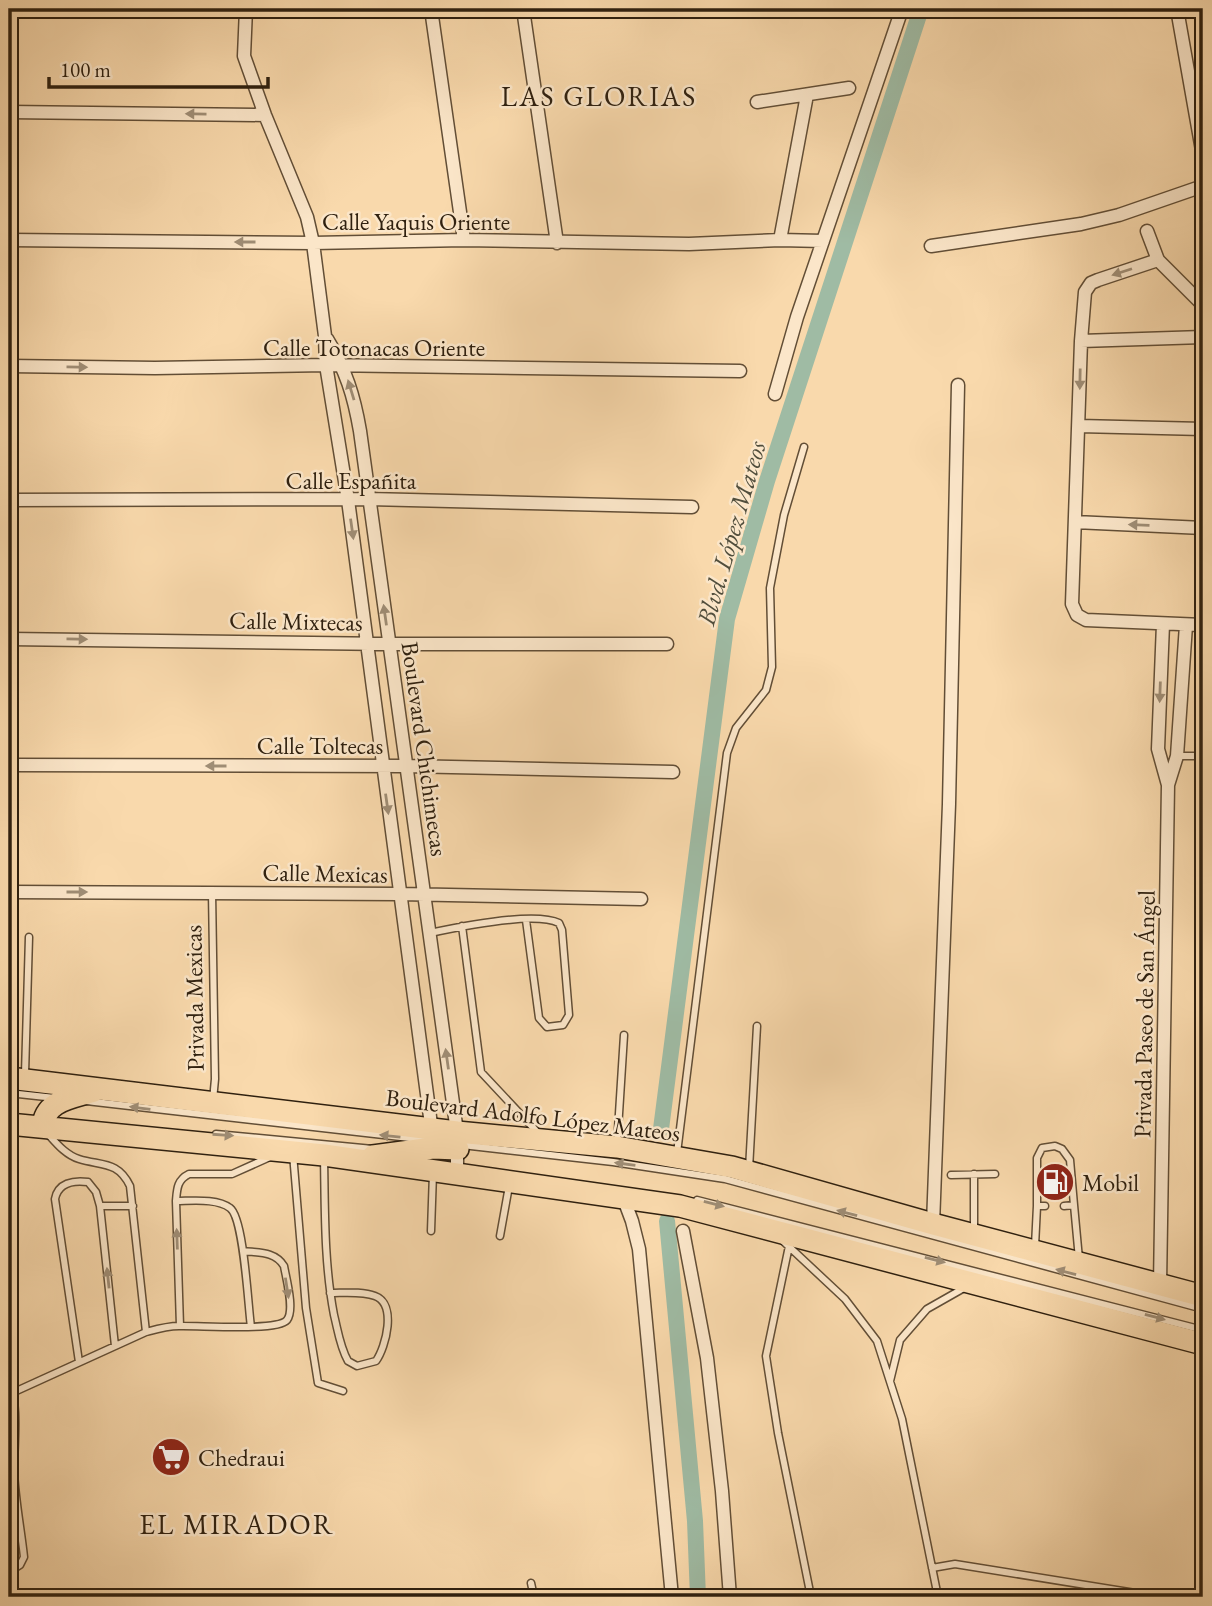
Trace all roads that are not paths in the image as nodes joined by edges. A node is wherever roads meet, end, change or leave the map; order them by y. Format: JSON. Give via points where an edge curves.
{"nodes":[{"id":1,"x":246,"y":9,"type":"edge"},
{"id":2,"x":431,"y":9,"type":"edge"},
{"id":3,"x":523,"y":9,"type":"edge"},
{"id":4,"x":902,"y":9,"type":"edge"},
{"id":5,"x":1177,"y":9,"type":"edge"},
{"id":6,"x":849,"y":89,"type":"dead end"},
{"id":7,"x":807,"y":95,"type":"junction"},
{"id":8,"x":757,"y":102,"type":"dead end"},
{"id":9,"x":9,"y":112,"type":"edge"},
{"id":10,"x":265,"y":115,"type":"junction"},
{"id":11,"x":1203,"y":156,"type":"edge"},
{"id":12,"x":1203,"y":186,"type":"edge"},
{"id":13,"x":1147,"y":231,"type":"dead end"},
{"id":14,"x":9,"y":240,"type":"edge"},
{"id":15,"x":464,"y":240,"type":"junction"},
{"id":16,"x":779,"y":240,"type":"junction"},
{"id":17,"x":823,"y":242,"type":"junction"},
{"id":18,"x":313,"y":243,"type":"junction"},
{"id":19,"x":557,"y":243,"type":"junction"},
{"id":20,"x":931,"y":246,"type":"dead end"},
{"id":21,"x":1158,"y":260,"type":"junction"},
{"id":22,"x":1203,"y":305,"type":"edge"},
{"id":23,"x":326,"y":336,"type":"junction"},
{"id":24,"x":1203,"y":337,"type":"edge"},
{"id":25,"x":1081,"y":341,"type":"junction"},
{"id":26,"x":326,"y":365,"type":"junction"},
{"id":27,"x":9,"y":366,"type":"edge"},
{"id":28,"x":344,"y":367,"type":"junction"},
{"id":29,"x":740,"y":371,"type":"dead end"},
{"id":30,"x":958,"y":385,"type":"dead end"},
{"id":31,"x":775,"y":394,"type":"dead end"},
{"id":32,"x":1079,"y":426,"type":"junction"},
{"id":33,"x":1203,"y":429,"type":"edge"},
{"id":34,"x":804,"y":447,"type":"dead end"},
{"id":35,"x":369,"y":499,"type":"junction"},
{"id":36,"x":9,"y":500,"type":"edge"},
{"id":37,"x":348,"y":500,"type":"junction"},
{"id":38,"x":692,"y":507,"type":"dead end"},
{"id":39,"x":1075,"y":522,"type":"junction"},
{"id":40,"x":1203,"y":527,"type":"edge"},
{"id":41,"x":1163,"y":624,"type":"junction"},
{"id":42,"x":1186,"y":625,"type":"junction"},
{"id":43,"x":1203,"y":625,"type":"edge"},
{"id":44,"x":9,"y":639,"type":"edge"},
{"id":45,"x":367,"y":642,"type":"junction"},
{"id":46,"x":389,"y":644,"type":"junction"},
{"id":47,"x":667,"y":644,"type":"dead end"},
{"id":48,"x":1203,"y":741,"type":"edge"},
{"id":49,"x":1177,"y":756,"type":"junction"},
{"id":50,"x":1203,"y":756,"type":"edge"},
{"id":51,"x":9,"y":765,"type":"edge"},
{"id":52,"x":382,"y":766,"type":"junction"},
{"id":53,"x":405,"y":766,"type":"junction"},
{"id":54,"x":673,"y":772,"type":"dead end"},
{"id":55,"x":1168,"y":785,"type":"junction"},
{"id":56,"x":9,"y":892,"type":"edge"},
{"id":57,"x":212,"y":892,"type":"junction"},
{"id":58,"x":400,"y":894,"type":"junction"},
{"id":59,"x":425,"y":895,"type":"junction"},
{"id":60,"x":641,"y":899,"type":"dead end"},
{"id":61,"x":526,"y":920,"type":"junction"},
{"id":62,"x":462,"y":926,"type":"junction"},
{"id":63,"x":430,"y":933,"type":"junction"},
{"id":64,"x":29,"y":937,"type":"dead end"},
{"id":65,"x":757,"y":1026,"type":"dead end"},
{"id":66,"x":624,"y":1035,"type":"dead end"},
{"id":67,"x":14,"y":1084,"type":"edge"},
{"id":68,"x":103,"y":1089,"type":"junction"},
{"id":69,"x":69,"y":1099,"type":"junction"},
{"id":70,"x":212,"y":1102,"type":"junction"},
{"id":71,"x":9,"y":1116,"type":"edge"},
{"id":72,"x":9,"y":1124,"type":"edge"},
{"id":73,"x":43,"y":1124,"type":"junction"},
{"id":74,"x":127,"y":1127,"type":"dead end"},
{"id":75,"x":210,"y":1133,"type":"dead end"},
{"id":76,"x":545,"y":1139,"type":"junction"},
{"id":77,"x":617,"y":1147,"type":"junction"},
{"id":78,"x":433,"y":1149,"type":"junction"},
{"id":79,"x":287,"y":1152,"type":"junction"},
{"id":80,"x":398,"y":1152,"type":"junction"},
{"id":81,"x":460,"y":1155,"type":"junction"},
{"id":82,"x":324,"y":1156,"type":"junction"},
{"id":83,"x":677,"y":1158,"type":"junction"},
{"id":84,"x":358,"y":1161,"type":"junction"},
{"id":85,"x":749,"y":1171,"type":"junction"},
{"id":86,"x":974,"y":1174,"type":"junction"},
{"id":87,"x":995,"y":1174,"type":"dead end"},
{"id":88,"x":951,"y":1175,"type":"dead end"},
{"id":89,"x":510,"y":1182,"type":"junction"},
{"id":90,"x":623,"y":1197,"type":"junction"},
{"id":91,"x":692,"y":1199,"type":"dead end"},
{"id":92,"x":176,"y":1201,"type":"junction"},
{"id":93,"x":1074,"y":1205,"type":"junction"},
{"id":94,"x":100,"y":1206,"type":"junction"},
{"id":95,"x":133,"y":1206,"type":"junction"},
{"id":96,"x":1037,"y":1206,"type":"junction"},
{"id":97,"x":1045,"y":1206,"type":"dead end"},
{"id":98,"x":1064,"y":1206,"type":"dead end"},
{"id":99,"x":933,"y":1224,"type":"junction"},
{"id":100,"x":772,"y":1230,"type":"junction"},
{"id":101,"x":431,"y":1231,"type":"dead end"},
{"id":102,"x":683,"y":1231,"type":"dead end"},
{"id":103,"x":974,"y":1235,"type":"junction"},
{"id":104,"x":500,"y":1236,"type":"dead end"},
{"id":105,"x":789,"y":1246,"type":"junction"},
{"id":106,"x":243,"y":1251,"type":"junction"},
{"id":107,"x":1035,"y":1251,"type":"junction"},
{"id":108,"x":1079,"y":1263,"type":"junction"},
{"id":109,"x":971,"y":1283,"type":"junction"},
{"id":110,"x":1160,"y":1284,"type":"junction"},
{"id":111,"x":330,"y":1293,"type":"junction"},
{"id":112,"x":1203,"y":1296,"type":"edge"},
{"id":113,"x":1203,"y":1309,"type":"edge"},
{"id":114,"x":180,"y":1326,"type":"junction"},
{"id":115,"x":251,"y":1327,"type":"junction"},
{"id":116,"x":1203,"y":1330,"type":"edge"},
{"id":117,"x":146,"y":1332,"type":"junction"},
{"id":118,"x":1203,"y":1344,"type":"edge"},
{"id":119,"x":115,"y":1346,"type":"junction"},
{"id":120,"x":79,"y":1362,"type":"junction"},
{"id":121,"x":9,"y":1379,"type":"edge"},
{"id":122,"x":890,"y":1383,"type":"junction"},
{"id":123,"x":343,"y":1391,"type":"dead end"},
{"id":124,"x":12,"y":1393,"type":"junction"},
{"id":125,"x":12,"y":1437,"type":"edge"},
{"id":126,"x":12,"y":1473,"type":"edge"},
{"id":127,"x":933,"y":1568,"type":"junction"},
{"id":128,"x":9,"y":1572,"type":"edge"},
{"id":129,"x":531,"y":1583,"type":"dead end"},
{"id":130,"x":534,"y":1597,"type":"edge"},
{"id":131,"x":672,"y":1597,"type":"edge"},
{"id":132,"x":730,"y":1597,"type":"edge"},
{"id":133,"x":811,"y":1597,"type":"edge"},
{"id":134,"x":938,"y":1597,"type":"edge"},
{"id":135,"x":1160,"y":1597,"type":"edge"}],
"edges":[{"from":1,"to":10,"type":"street","name":"Boulevard Chichimecas","via":[[244,56]]},
{"from":2,"to":15,"type":"street"},
{"from":3,"to":19,"type":"street"},
{"from":4,"to":17,"type":"street"},
{"from":5,"to":11,"type":"street"},
{"from":6,"to":7,"type":"street"},
{"from":7,"to":8,"type":"street"},
{"from":7,"to":16,"type":"street"},
{"from":10,"to":9,"type":"street","one_way":true},
{"from":10,"to":18,"type":"street","name":"Boulevard Chichimecas","via":[[307,217]]},
{"from":12,"to":20,"type":"street","via":[[1101,219]]},
{"from":13,"to":21,"type":"street"},
{"from":18,"to":14,"type":"street","name":"Calle Yaquis Oriente","one_way":true},
{"from":15,"to":18,"type":"street","name":"Calle Yaquis Oriente"},
{"from":15,"to":19,"type":"street","name":"Calle Yaquis Oriente"},
{"from":16,"to":17,"type":"street","name":"Calle Yaquis Oriente"},
{"from":16,"to":19,"type":"street","name":"Calle Yaquis Oriente"},
{"from":17,"to":31,"type":"street"},
{"from":18,"to":23,"type":"street","name":"Boulevard Chichimecas"},
{"from":21,"to":22,"type":"street"},
{"from":21,"to":25,"type":"street","one_way":true,"via":[[1091,283],[1085,292]]},
{"from":23,"to":26,"type":"street","name":"Boulevard Chichimecas"},
{"from":23,"to":28,"type":"street","name":"Boulevard Chichimecas"},
{"from":24,"to":25,"type":"street"},
{"from":25,"to":32,"type":"street","one_way":true},
{"from":27,"to":26,"type":"street","name":"Calle Totonacas Oriente","one_way":true},
{"from":26,"to":28,"type":"street","name":"Calle Totonacas Oriente"},
{"from":26,"to":37,"type":"street","name":"Boulevard Chichimecas"},
{"from":28,"to":29,"type":"street","name":"Calle Totonacas Oriente"},
{"from":35,"to":28,"type":"street","name":"Boulevard Chichimecas","one_way":true,"via":[[356,405]]},
{"from":30,"to":99,"type":"street"},
{"from":32,"to":33,"type":"street"},
{"from":32,"to":39,"type":"street"},
{"from":34,"to":83,"type":"lane","via":[[784,515],[770,588],[772,667],[766,690],[736,728],[727,753]]},
{"from":35,"to":37,"type":"street","name":"Calle Españita"},
{"from":35,"to":38,"type":"street","name":"Calle Españita"},
{"from":46,"to":35,"type":"street","name":"Boulevard Chichimecas","one_way":true},
{"from":36,"to":37,"type":"street","name":"Calle Españita"},
{"from":37,"to":45,"type":"street","name":"Boulevard Chichimecas","one_way":true},
{"from":40,"to":39,"type":"street","one_way":true},
{"from":39,"to":41,"type":"street","via":[[1071,598],[1077,615],[1086,621]]},
{"from":41,"to":42,"type":"street"},
{"from":41,"to":55,"type":"street","name":"Privada Paseo de San Ángel","one_way":true,"via":[[1158,749]]},
{"from":42,"to":43,"type":"street"},
{"from":42,"to":49,"type":"street","name":"Privada Paseo de San Ángel"},
{"from":44,"to":45,"type":"street","name":"Calle Mixtecas","one_way":true},
{"from":45,"to":46,"type":"street","name":"Calle Mixtecas"},
{"from":45,"to":52,"type":"street","name":"Boulevard Chichimecas"},
{"from":46,"to":47,"type":"street","name":"Calle Mixtecas"},
{"from":46,"to":53,"type":"street","name":"Boulevard Chichimecas"},
{"from":48,"to":50,"type":"lane"},
{"from":49,"to":50,"type":"lane"},
{"from":49,"to":55,"type":"street","name":"Privada Paseo de San Ángel"},
{"from":52,"to":51,"type":"street","name":"Calle Toltecas","one_way":true},
{"from":52,"to":53,"type":"street","name":"Calle Toltecas"},
{"from":52,"to":58,"type":"street","name":"Boulevard Chichimecas","one_way":true},
{"from":53,"to":54,"type":"street","name":"Calle Toltecas"},
{"from":53,"to":59,"type":"street","name":"Boulevard Chichimecas"},
{"from":55,"to":110,"type":"street","name":"Privada Paseo de San Ángel"},
{"from":56,"to":57,"type":"street","name":"Calle Mexicas","one_way":true},
{"from":57,"to":58,"type":"street","name":"Calle Mexicas"},
{"from":57,"to":70,"type":"lane","name":"Privada Mexicas"},
{"from":58,"to":59,"type":"street","name":"Calle Mexicas"},
{"from":58,"to":78,"type":"street","name":"Boulevard Chichimecas"},
{"from":59,"to":60,"type":"street","name":"Calle Mexicas"},
{"from":59,"to":63,"type":"street","name":"Boulevard Chichimecas"},
{"from":61,"to":61,"type":"lane","via":[[555,921],[561,926],[569,1014],[563,1025],[547,1027],[539,1018]]},
{"from":61,"to":62,"type":"lane"},
{"from":62,"to":63,"type":"lane"},
{"from":62,"to":76,"type":"lane","via":[[481,1072]]},
{"from":81,"to":63,"type":"street","name":"Boulevard Chichimecas","one_way":true},
{"from":64,"to":67,"type":"lane"},
{"from":65,"to":85,"type":"lane"},
{"from":66,"to":77,"type":"lane"},
{"from":67,"to":68,"type":"main road","name":"Boulevard Adolfo López Mateos"},
{"from":67,"to":69,"type":"lane"},
{"from":68,"to":69,"type":"main road"},
{"from":68,"to":70,"type":"main road","name":"Boulevard Adolfo López Mateos"},
{"from":69,"to":73,"type":"main road","via":[[51,1107]]},
{"from":78,"to":69,"type":"lane","one_way":true},
{"from":70,"to":78,"type":"main road","name":"Boulevard Adolfo López Mateos"},
{"from":71,"to":73,"type":"lane"},
{"from":72,"to":73,"type":"main road","name":"Boulevard Adolfo López Mateos"},
{"from":73,"to":74,"type":"lane"},
{"from":73,"to":79,"type":"main road","name":"Boulevard Adolfo López Mateos"},
{"from":73,"to":95,"type":"lane","via":[[57,1144],[77,1158],[120,1170],[130,1186]]},
{"from":75,"to":80,"type":"lane","one_way":true},
{"from":76,"to":77,"type":"main road","name":"Boulevard Adolfo López Mateos"},
{"from":76,"to":81,"type":"main road","name":"Boulevard Adolfo López Mateos"},
{"from":77,"to":83,"type":"main road","name":"Boulevard Adolfo López Mateos"},
{"from":78,"to":80,"type":"main road"},
{"from":78,"to":81,"type":"main road","name":"Boulevard Adolfo López Mateos"},
{"from":78,"to":81,"type":"main road","name":"Boulevard Adolfo López Mateos"},
{"from":78,"to":84,"type":"main road","name":"Boulevard Adolfo López Mateos"},
{"from":78,"to":101,"type":"lane"},
{"from":79,"to":82,"type":"main road","name":"Boulevard Adolfo López Mateos"},
{"from":79,"to":92,"type":"lane","via":[[232,1174],[189,1174],[178,1184]]},
{"from":79,"to":123,"type":"lane","via":[[318,1383]]},
{"from":80,"to":84,"type":"main road"},
{"from":81,"to":89,"type":"main road","name":"Boulevard Adolfo López Mateos"},
{"from":113,"to":81,"type":"lane","one_way":true,"via":[[725,1179],[613,1162]]},
{"from":82,"to":84,"type":"main road","name":"Boulevard Adolfo López Mateos"},
{"from":82,"to":111,"type":"lane"},
{"from":83,"to":85,"type":"main road","name":"Boulevard Adolfo López Mateos"},
{"from":85,"to":99,"type":"main road","name":"Boulevard Adolfo López Mateos"},
{"from":86,"to":87,"type":"lane"},
{"from":86,"to":88,"type":"lane"},
{"from":86,"to":103,"type":"lane"},
{"from":89,"to":90,"type":"main road","name":"Boulevard Adolfo López Mateos"},
{"from":89,"to":104,"type":"lane"},
{"from":90,"to":100,"type":"main road","name":"Boulevard Adolfo López Mateos","via":[[680,1206]]},
{"from":90,"to":131,"type":"street","via":[[639,1249]]},
{"from":91,"to":116,"type":"lane","one_way":true},
{"from":92,"to":106,"type":"lane","via":[[229,1207],[238,1222]]},
{"from":114,"to":92,"type":"lane","one_way":true},
{"from":93,"to":96,"type":"lane","via":[[1070,1160],[1062,1149],[1048,1146],[1037,1158]]},
{"from":93,"to":98,"type":"lane"},
{"from":93,"to":108,"type":"lane"},
{"from":94,"to":95,"type":"lane"},
{"from":119,"to":94,"type":"lane","one_way":true},
{"from":94,"to":120,"type":"lane","via":[[88,1182],[68,1183],[56,1192]]},
{"from":95,"to":117,"type":"lane"},
{"from":96,"to":97,"type":"lane"},
{"from":96,"to":107,"type":"lane"},
{"from":99,"to":103,"type":"main road","name":"Boulevard Adolfo López Mateos"},
{"from":100,"to":105,"type":"lane"},
{"from":100,"to":109,"type":"main road","name":"Boulevard Adolfo López Mateos"},
{"from":102,"to":132,"type":"street","via":[[707,1358]]},
{"from":103,"to":107,"type":"main road","name":"Boulevard Adolfo López Mateos"},
{"from":105,"to":122,"type":"lane","via":[[845,1299],[877,1341]]},
{"from":105,"to":133,"type":"lane","via":[[766,1356]]},
{"from":106,"to":115,"type":"lane"},
{"from":106,"to":115,"type":"lane","one_way":true,"via":[[280,1260],[290,1308],[282,1324]]},
{"from":107,"to":108,"type":"main road","name":"Boulevard Adolfo López Mateos"},
{"from":108,"to":110,"type":"main road","name":"Boulevard Adolfo López Mateos"},
{"from":109,"to":118,"type":"main road","name":"Boulevard Adolfo López Mateos"},
{"from":109,"to":122,"type":"lane","via":[[927,1309],[900,1340]]},
{"from":110,"to":112,"type":"main road","name":"Boulevard Adolfo López Mateos"},
{"from":111,"to":111,"type":"lane","via":[[348,1361],[357,1366],[376,1361],[386,1341],[385,1305],[373,1294]]},
{"from":114,"to":115,"type":"lane"},
{"from":114,"to":117,"type":"lane"},
{"from":117,"to":119,"type":"lane"},
{"from":119,"to":120,"type":"lane"},
{"from":120,"to":124,"type":"lane"},
{"from":121,"to":124,"type":"lane"},
{"from":122,"to":127,"type":"lane","via":[[902,1419]]},
{"from":124,"to":125,"type":"lane"},
{"from":125,"to":126,"type":"lane"},
{"from":126,"to":128,"type":"lane","via":[[24,1557]]},
{"from":127,"to":134,"type":"lane"},
{"from":127,"to":135,"type":"lane","via":[[955,1564]]},
{"from":129,"to":130,"type":"lane"}]}
